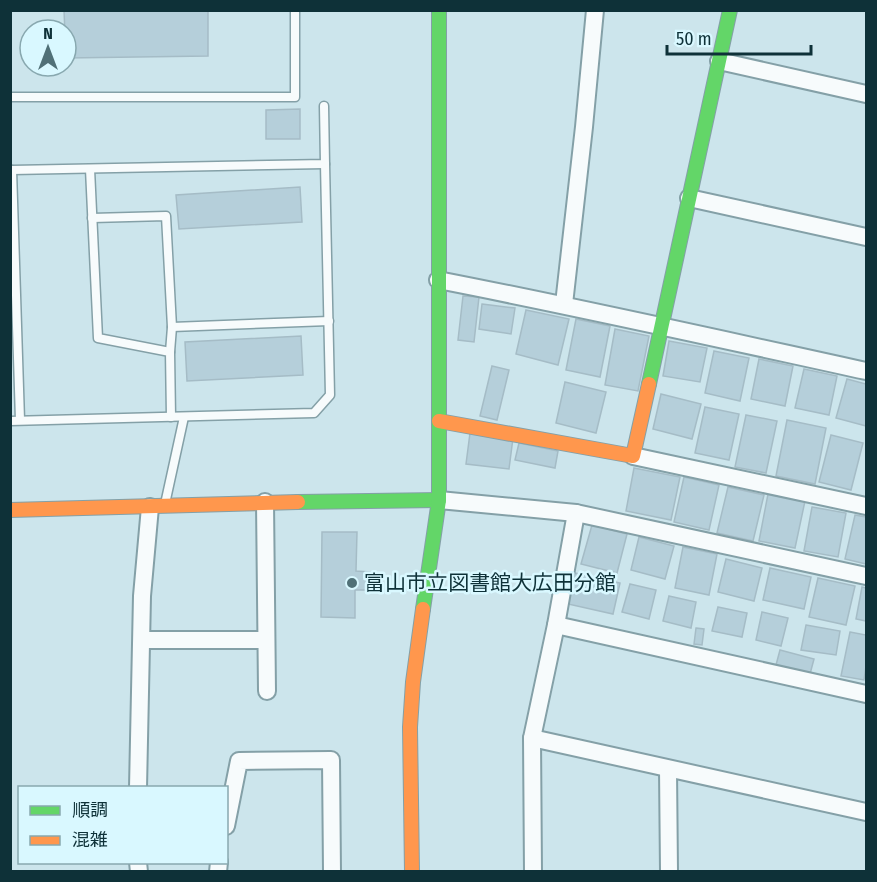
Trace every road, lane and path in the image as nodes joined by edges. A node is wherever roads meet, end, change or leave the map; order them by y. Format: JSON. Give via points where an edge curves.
{"nodes":[{"id":1,"x":295,"y":10,"type":"edge"},
{"id":2,"x":440,"y":10,"type":"edge"},
{"id":3,"x":595,"y":10,"type":"edge"},
{"id":4,"x":730,"y":10,"type":"edge"},
{"id":5,"x":719,"y":61,"type":"junction"},
{"id":6,"x":867,"y":94,"type":"edge"},
{"id":7,"x":10,"y":97,"type":"edge"},
{"id":8,"x":324,"y":106,"type":"dead end"},
{"id":9,"x":325,"y":164,"type":"junction"},
{"id":10,"x":90,"y":168,"type":"junction"},
{"id":11,"x":11,"y":170,"type":"edge"},
{"id":12,"x":688,"y":198,"type":"junction"},
{"id":13,"x":92,"y":218,"type":"junction"},
{"id":14,"x":867,"y":237,"type":"edge"},
{"id":15,"x":438,"y":280,"type":"junction"},
{"id":16,"x":564,"y":304,"type":"junction"},
{"id":17,"x":329,"y":321,"type":"junction"},
{"id":18,"x":172,"y":327,"type":"junction"},
{"id":19,"x":660,"y":327,"type":"junction"},
{"id":20,"x":170,"y":352,"type":"junction"},
{"id":21,"x":867,"y":371,"type":"edge"},
{"id":22,"x":171,"y":417,"type":"junction"},
{"id":23,"x":184,"y":417,"type":"junction"},
{"id":24,"x":15,"y":421,"type":"edge"},
{"id":25,"x":439,"y":421,"type":"junction"},
{"id":26,"x":633,"y":456,"type":"junction"},
{"id":27,"x":439,"y":500,"type":"junction"},
{"id":28,"x":266,"y":502,"type":"junction"},
{"id":29,"x":158,"y":506,"type":"junction"},
{"id":30,"x":867,"y":506,"type":"edge"},
{"id":31,"x":10,"y":510,"type":"edge"},
{"id":32,"x":576,"y":513,"type":"junction"},
{"id":33,"x":867,"y":576,"type":"edge"},
{"id":34,"x":556,"y":625,"type":"junction"},
{"id":35,"x":142,"y":640,"type":"junction"},
{"id":36,"x":266,"y":640,"type":"junction"},
{"id":37,"x":267,"y":691,"type":"dead end"},
{"id":38,"x":867,"y":694,"type":"edge"},
{"id":39,"x":532,"y":738,"type":"junction"},
{"id":40,"x":668,"y":769,"type":"junction"},
{"id":41,"x":138,"y":786,"type":"edge"},
{"id":42,"x":867,"y":812,"type":"edge"},
{"id":43,"x":228,"y":816,"type":"edge"},
{"id":44,"x":332,"y":872,"type":"edge"},
{"id":45,"x":412,"y":872,"type":"edge"},
{"id":46,"x":533,"y":872,"type":"edge"},
{"id":47,"x":669,"y":872,"type":"edge"}],
"edges":[{"from":1,"to":7,"type":"lane","via":[[295,97]]},
{"from":2,"to":15,"type":"street"},
{"from":3,"to":16,"type":"street"},
{"from":4,"to":5,"type":"street"},
{"from":5,"to":6,"type":"street"},
{"from":5,"to":12,"type":"street"},
{"from":8,"to":9,"type":"lane"},
{"from":9,"to":10,"type":"lane"},
{"from":9,"to":17,"type":"lane"},
{"from":10,"to":11,"type":"lane"},
{"from":10,"to":13,"type":"lane"},
{"from":11,"to":24,"type":"lane"},
{"from":12,"to":14,"type":"street"},
{"from":12,"to":19,"type":"street"},
{"from":13,"to":18,"type":"lane","via":[[166,216]]},
{"from":13,"to":20,"type":"lane","via":[[98,338]]},
{"from":15,"to":16,"type":"street"},
{"from":15,"to":25,"type":"street"},
{"from":16,"to":19,"type":"street"},
{"from":17,"to":18,"type":"lane"},
{"from":17,"to":23,"type":"lane","via":[[330,394],[314,413]]},
{"from":18,"to":20,"type":"lane"},
{"from":19,"to":21,"type":"street"},
{"from":19,"to":26,"type":"street"},
{"from":20,"to":22,"type":"lane"},
{"from":22,"to":23,"type":"lane"},
{"from":22,"to":24,"type":"lane"},
{"from":23,"to":29,"type":"lane"},
{"from":25,"to":26,"type":"street"},
{"from":25,"to":27,"type":"street"},
{"from":26,"to":30,"type":"street"},
{"from":27,"to":28,"type":"street"},
{"from":27,"to":32,"type":"street"},
{"from":27,"to":45,"type":"street","via":[[413,682]]},
{"from":28,"to":29,"type":"street"},
{"from":28,"to":36,"type":"street"},
{"from":29,"to":31,"type":"street"},
{"from":29,"to":35,"type":"street","via":[[142,596]]},
{"from":32,"to":33,"type":"street"},
{"from":32,"to":34,"type":"street"},
{"from":34,"to":38,"type":"street"},
{"from":34,"to":39,"type":"street"},
{"from":35,"to":36,"type":"street"},
{"from":35,"to":41,"type":"street"},
{"from":36,"to":37,"type":"street"},
{"from":39,"to":40,"type":"street"},
{"from":39,"to":46,"type":"street"},
{"from":40,"to":42,"type":"street"},
{"from":40,"to":47,"type":"street"},
{"from":43,"to":44,"type":"street","via":[[239,761],[331,760]]}]}
